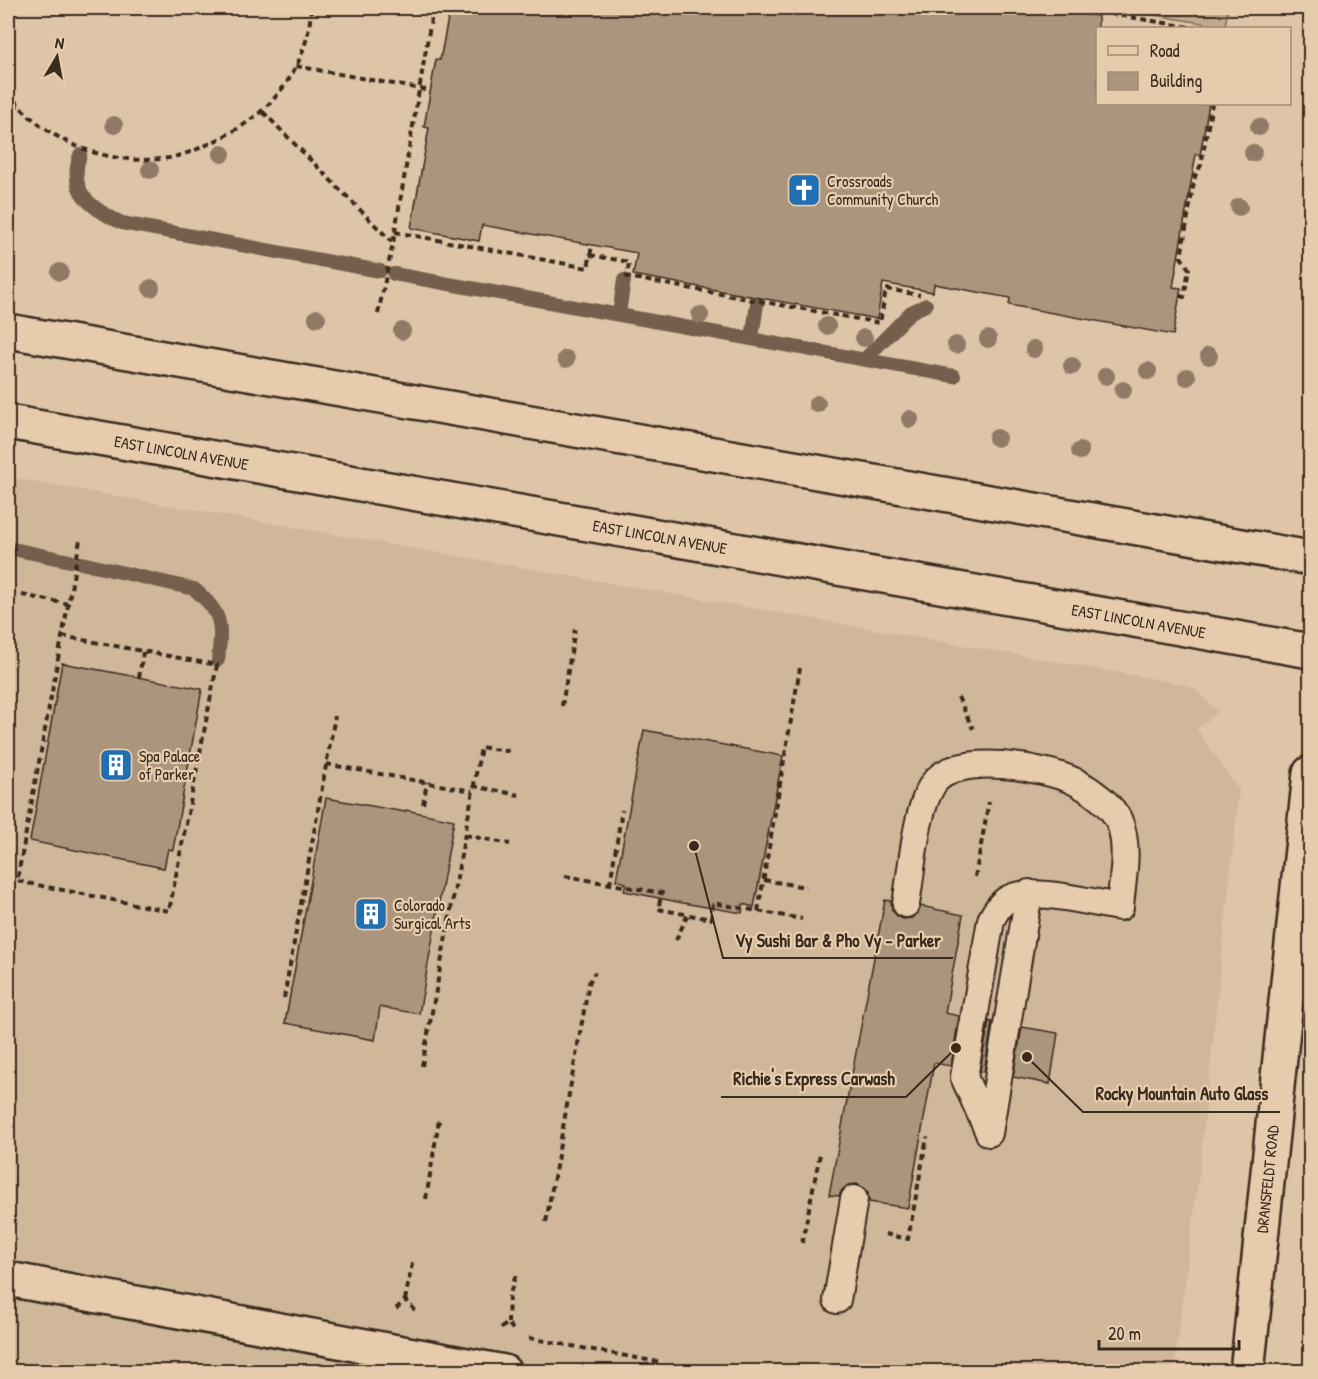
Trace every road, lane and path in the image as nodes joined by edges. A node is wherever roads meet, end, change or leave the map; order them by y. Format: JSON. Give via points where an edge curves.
{"nodes":[{"id":1,"x":311,"y":8,"type":"edge"},
{"id":2,"x":433,"y":8,"type":"edge"},
{"id":3,"x":1106,"y":8,"type":"edge"},
{"id":4,"x":1189,"y":27,"type":"edge"},
{"id":5,"x":296,"y":66,"type":"junction"},
{"id":6,"x":419,"y":89,"type":"junction"},
{"id":7,"x":431,"y":91,"type":"dead end"},
{"id":8,"x":8,"y":92,"type":"edge"},
{"id":9,"x":18,"y":105,"type":"junction"},
{"id":10,"x":1212,"y":105,"type":"edge"},
{"id":11,"x":263,"y":112,"type":"junction"},
{"id":12,"x":8,"y":114,"type":"edge"},
{"id":13,"x":395,"y":232,"type":"junction"},
{"id":14,"x":393,"y":243,"type":"junction"},
{"id":15,"x":592,"y":245,"type":"dead end"},
{"id":16,"x":590,"y":255,"type":"junction"},
{"id":17,"x":920,"y":295,"type":"dead end"},
{"id":18,"x":1180,"y":296,"type":"dead end"},
{"id":19,"x":378,"y":314,"type":"dead end"},
{"id":20,"x":8,"y":331,"type":"edge"},
{"id":21,"x":8,"y":422,"type":"edge"},
{"id":22,"x":80,"y":540,"type":"dead end"},
{"id":23,"x":1311,"y":558,"type":"edge"},
{"id":24,"x":22,"y":595,"type":"dead end"},
{"id":25,"x":68,"y":603,"type":"junction"},
{"id":26,"x":575,"y":629,"type":"dead end"},
{"id":27,"x":62,"y":636,"type":"junction"},
{"id":28,"x":143,"y":651,"type":"junction"},
{"id":29,"x":1311,"y":651,"type":"edge"},
{"id":30,"x":800,"y":668,"type":"dead end"},
{"id":31,"x":139,"y":678,"type":"dead end"},
{"id":32,"x":958,"y":697,"type":"dead end"},
{"id":33,"x":562,"y":706,"type":"dead end"},
{"id":34,"x":335,"y":716,"type":"dead end"},
{"id":35,"x":975,"y":734,"type":"dead end"},
{"id":36,"x":512,"y":750,"type":"dead end"},
{"id":37,"x":326,"y":764,"type":"junction"},
{"id":38,"x":1311,"y":773,"type":"edge"},
{"id":39,"x":427,"y":782,"type":"junction"},
{"id":40,"x":473,"y":789,"type":"junction"},
{"id":41,"x":519,"y":795,"type":"dead end"},
{"id":42,"x":990,"y":798,"type":"dead end"},
{"id":43,"x":423,"y":804,"type":"dead end"},
{"id":44,"x":622,"y":810,"type":"dead end"},
{"id":45,"x":465,"y":836,"type":"junction"},
{"id":46,"x":510,"y":844,"type":"dead end"},
{"id":47,"x":565,"y":876,"type":"dead end"},
{"id":48,"x":764,"y":880,"type":"junction"},
{"id":49,"x":610,"y":884,"type":"junction"},
{"id":50,"x":806,"y":887,"type":"dead end"},
{"id":51,"x":973,"y":888,"type":"dead end"},
{"id":52,"x":906,"y":904,"type":"dead end"},
{"id":53,"x":759,"y":911,"type":"junction"},
{"id":54,"x":689,"y":914,"type":"junction"},
{"id":55,"x":802,"y":919,"type":"dead end"},
{"id":56,"x":676,"y":940,"type":"dead end"},
{"id":57,"x":596,"y":972,"type":"dead end"},
{"id":58,"x":284,"y":998,"type":"dead end"},
{"id":59,"x":422,"y":1066,"type":"dead end"},
{"id":60,"x":440,"y":1120,"type":"dead end"},
{"id":61,"x":989,"y":1132,"type":"dead end"},
{"id":62,"x":927,"y":1137,"type":"dead end"},
{"id":63,"x":820,"y":1154,"type":"dead end"},
{"id":64,"x":426,"y":1199,"type":"dead end"},
{"id":65,"x":854,"y":1199,"type":"dead end"},
{"id":66,"x":546,"y":1222,"type":"dead end"},
{"id":67,"x":879,"y":1233,"type":"dead end"},
{"id":68,"x":802,"y":1243,"type":"dead end"},
{"id":69,"x":413,"y":1259,"type":"dead end"},
{"id":70,"x":516,"y":1274,"type":"dead end"},
{"id":71,"x":8,"y":1279,"type":"edge"},
{"id":72,"x":405,"y":1300,"type":"dead end"},
{"id":73,"x":837,"y":1300,"type":"dead end"},
{"id":74,"x":508,"y":1323,"type":"junction"},
{"id":75,"x":499,"y":1330,"type":"dead end"},
{"id":76,"x":517,"y":1334,"type":"dead end"},
{"id":77,"x":523,"y":1337,"type":"dead end"},
{"id":78,"x":393,"y":1362,"type":"edge"},
{"id":79,"x":658,"y":1362,"type":"dead end"},
{"id":80,"x":504,"y":1371,"type":"edge"},
{"id":81,"x":1247,"y":1371,"type":"edge"}],
"edges":[{"from":1,"to":5,"type":"path","via":[[307,37]]},
{"from":2,"to":6,"type":"path"},
{"from":3,"to":4,"type":"path","via":[[1105,13]]},
{"from":5,"to":6,"type":"path"},
{"from":5,"to":11,"type":"path"},
{"from":6,"to":7,"type":"path"},
{"from":6,"to":13,"type":"path"},
{"from":8,"to":9,"type":"path"},
{"from":9,"to":11,"type":"path","via":[[74,146],[131,159],[167,158],[191,151]]},
{"from":9,"to":12,"type":"path"},
{"from":10,"to":18,"type":"path","via":[[1181,257],[1189,269],[1184,297]]},
{"from":11,"to":14,"type":"path"},
{"from":13,"to":14,"type":"path"},
{"from":13,"to":16,"type":"path","via":[[588,268]]},
{"from":14,"to":19,"type":"path"},
{"from":15,"to":16,"type":"path"},
{"from":16,"to":17,"type":"path","via":[[629,262],[627,277],[880,323],[886,289]]},
{"from":20,"to":23,"type":"main road"},
{"from":21,"to":29,"type":"main road","name":"EAST LINCOLN AVENUE"},
{"from":22,"to":25,"type":"path"},
{"from":24,"to":25,"type":"path"},
{"from":25,"to":27,"type":"path"},
{"from":26,"to":33,"type":"path"},
{"from":27,"to":28,"type":"path"},
{"from":27,"to":28,"type":"path","via":[[17,881],[169,911],[217,664]]},
{"from":28,"to":31,"type":"path"},
{"from":30,"to":48,"type":"path"},
{"from":32,"to":35,"type":"path"},
{"from":34,"to":37,"type":"path"},
{"from":36,"to":40,"type":"path","via":[[481,747]]},
{"from":37,"to":39,"type":"path"},
{"from":37,"to":58,"type":"path"},
{"from":38,"to":81,"type":"main road","name":"DRANSFELDT ROAD"},
{"from":39,"to":40,"type":"path"},
{"from":39,"to":43,"type":"path"},
{"from":40,"to":41,"type":"path"},
{"from":40,"to":45,"type":"path"},
{"from":42,"to":51,"type":"path"},
{"from":44,"to":49,"type":"path"},
{"from":45,"to":46,"type":"path"},
{"from":45,"to":59,"type":"path"},
{"from":47,"to":49,"type":"path"},
{"from":48,"to":50,"type":"path"},
{"from":48,"to":53,"type":"path"},
{"from":49,"to":54,"type":"path","via":[[662,893],[658,909]]},
{"from":52,"to":61,"type":"lane","via":[[921,815],[934,782],[957,767],[986,764],[1042,772],[1076,782],[1119,821],[1123,843],[1120,908],[1029,893],[1006,899],[991,920],[964,1077]]},
{"from":53,"to":54,"type":"path","via":[[713,903],[711,919]]},
{"from":53,"to":55,"type":"path"},
{"from":54,"to":56,"type":"path"},
{"from":57,"to":66,"type":"path","via":[[589,983]]},
{"from":60,"to":64,"type":"path"},
{"from":62,"to":67,"type":"path","via":[[908,1239]]},
{"from":63,"to":68,"type":"path"},
{"from":65,"to":73,"type":"lane"},
{"from":69,"to":72,"type":"path"},
{"from":70,"to":74,"type":"path","via":[[509,1297]]},
{"from":71,"to":78,"type":"main road"},
{"from":74,"to":75,"type":"path"},
{"from":74,"to":76,"type":"path"},
{"from":77,"to":79,"type":"path"},
{"from":78,"to":80,"type":"main road"}]}
